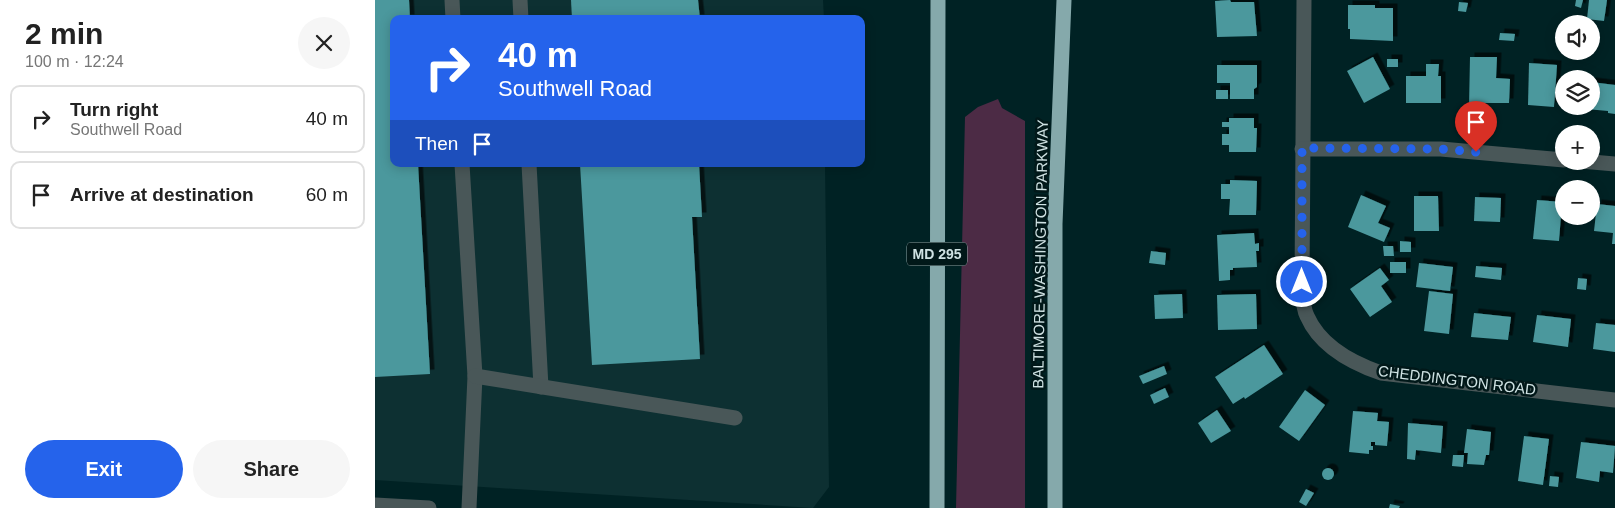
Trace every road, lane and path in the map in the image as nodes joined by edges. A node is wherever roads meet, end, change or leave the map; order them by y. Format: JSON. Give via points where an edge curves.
{"nodes":[{"id":1,"x":452,"y":0,"type":"edge"},
{"id":2,"x":520,"y":0,"type":"edge"},
{"id":3,"x":938,"y":0,"type":"edge"},
{"id":4,"x":1064,"y":0,"type":"edge"},
{"id":5,"x":1304,"y":0,"type":"edge"},
{"id":6,"x":453,"y":15,"type":"edge"},
{"id":7,"x":521,"y":15,"type":"edge"},
{"id":8,"x":1302,"y":148,"type":"junction"},
{"id":9,"x":1555,"y":159,"type":"edge"},
{"id":10,"x":1600,"y":163,"type":"edge"},
{"id":11,"x":1615,"y":164,"type":"edge"},
{"id":12,"x":462,"y":167,"type":"edge"},
{"id":13,"x":529,"y":167,"type":"edge"},
{"id":14,"x":475,"y":376,"type":"junction"},
{"id":15,"x":541,"y":387,"type":"junction"},
{"id":16,"x":1615,"y":400,"type":"edge"},
{"id":17,"x":735,"y":418,"type":"dead end"},
{"id":18,"x":375,"y":505,"type":"edge"},
{"id":19,"x":429,"y":508,"type":"edge"},
{"id":20,"x":469,"y":508,"type":"edge"},
{"id":21,"x":937,"y":508,"type":"edge"},
{"id":22,"x":1055,"y":508,"type":"edge"}],
"edges":[{"from":1,"to":6,"type":"street"},
{"from":2,"to":7,"type":"street"},
{"from":3,"to":21,"type":"highway","number":"MD 295"},
{"from":4,"to":22,"type":"highway","name":"BALTIMORE-WASHINGTON PARKWAY","via":[[1055,224]]},
{"from":5,"to":8,"type":"street","name":"CHEDDINGTON ROAD"},
{"from":8,"to":9,"type":"street","via":[[1441,149]]},
{"from":8,"to":16,"type":"street","name":"CHEDDINGTON ROAD","via":[[1302,282],[1306,315],[1319,337],[1362,366],[1381,373]]},
{"from":10,"to":11,"type":"street"},
{"from":12,"to":14,"type":"street"},
{"from":13,"to":15,"type":"street"},
{"from":14,"to":15,"type":"street"},
{"from":14,"to":20,"type":"street"},
{"from":15,"to":17,"type":"street"},
{"from":18,"to":19,"type":"street"}]}
